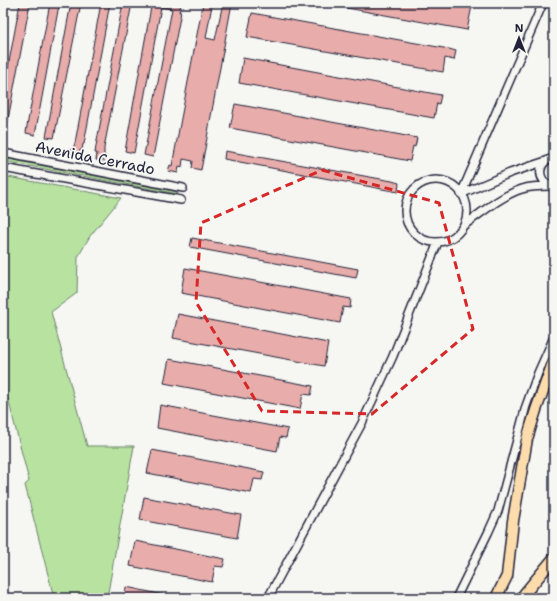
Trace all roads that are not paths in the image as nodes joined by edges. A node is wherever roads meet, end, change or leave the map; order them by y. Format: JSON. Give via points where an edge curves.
{"nodes":[{"id":1,"x":543,"y":3,"type":"edge"},
{"id":2,"x":3,"y":153,"type":"edge"},
{"id":3,"x":551,"y":159,"type":"edge"},
{"id":4,"x":3,"y":168,"type":"edge"},
{"id":5,"x":552,"y":186,"type":"edge"},
{"id":6,"x":183,"y":188,"type":"dead end"},
{"id":7,"x":460,"y":194,"type":"junction"},
{"id":8,"x":181,"y":200,"type":"dead end"},
{"id":9,"x":463,"y":226,"type":"junction"},
{"id":10,"x":438,"y":242,"type":"junction"},
{"id":11,"x":554,"y":337,"type":"edge"},
{"id":12,"x":554,"y":360,"type":"edge"},
{"id":13,"x":554,"y":558,"type":"edge"},
{"id":14,"x":268,"y":598,"type":"edge"},
{"id":15,"x":456,"y":598,"type":"edge"},
{"id":16,"x":496,"y":598,"type":"edge"},
{"id":17,"x":521,"y":598,"type":"edge"}],
"edges":[{"from":1,"to":7,"type":"street"},
{"from":2,"to":6,"type":"street","name":"Avenida Cerrado"},
{"from":3,"to":5,"type":"street","via":[[540,168],[540,172],[543,181]]},
{"from":3,"to":7,"type":"street"},
{"from":4,"to":8,"type":"street","name":"Avenida Cerrado"},
{"from":5,"to":9,"type":"street","via":[[530,187],[510,194]]},
{"from":7,"to":9,"type":"street","via":[[466,206]]},
{"from":7,"to":10,"type":"street","via":[[447,183],[426,182],[411,193],[406,202],[406,221],[411,230],[422,239]]},
{"from":9,"to":10,"type":"street","via":[[448,240]]},
{"from":10,"to":14,"type":"street","via":[[393,356],[362,423]]},
{"from":11,"to":15,"type":"street","via":[[526,406],[498,511]]},
{"from":12,"to":16,"type":"highway","via":[[527,439],[513,521],[507,576]]},
{"from":13,"to":17,"type":"highway"}]}
